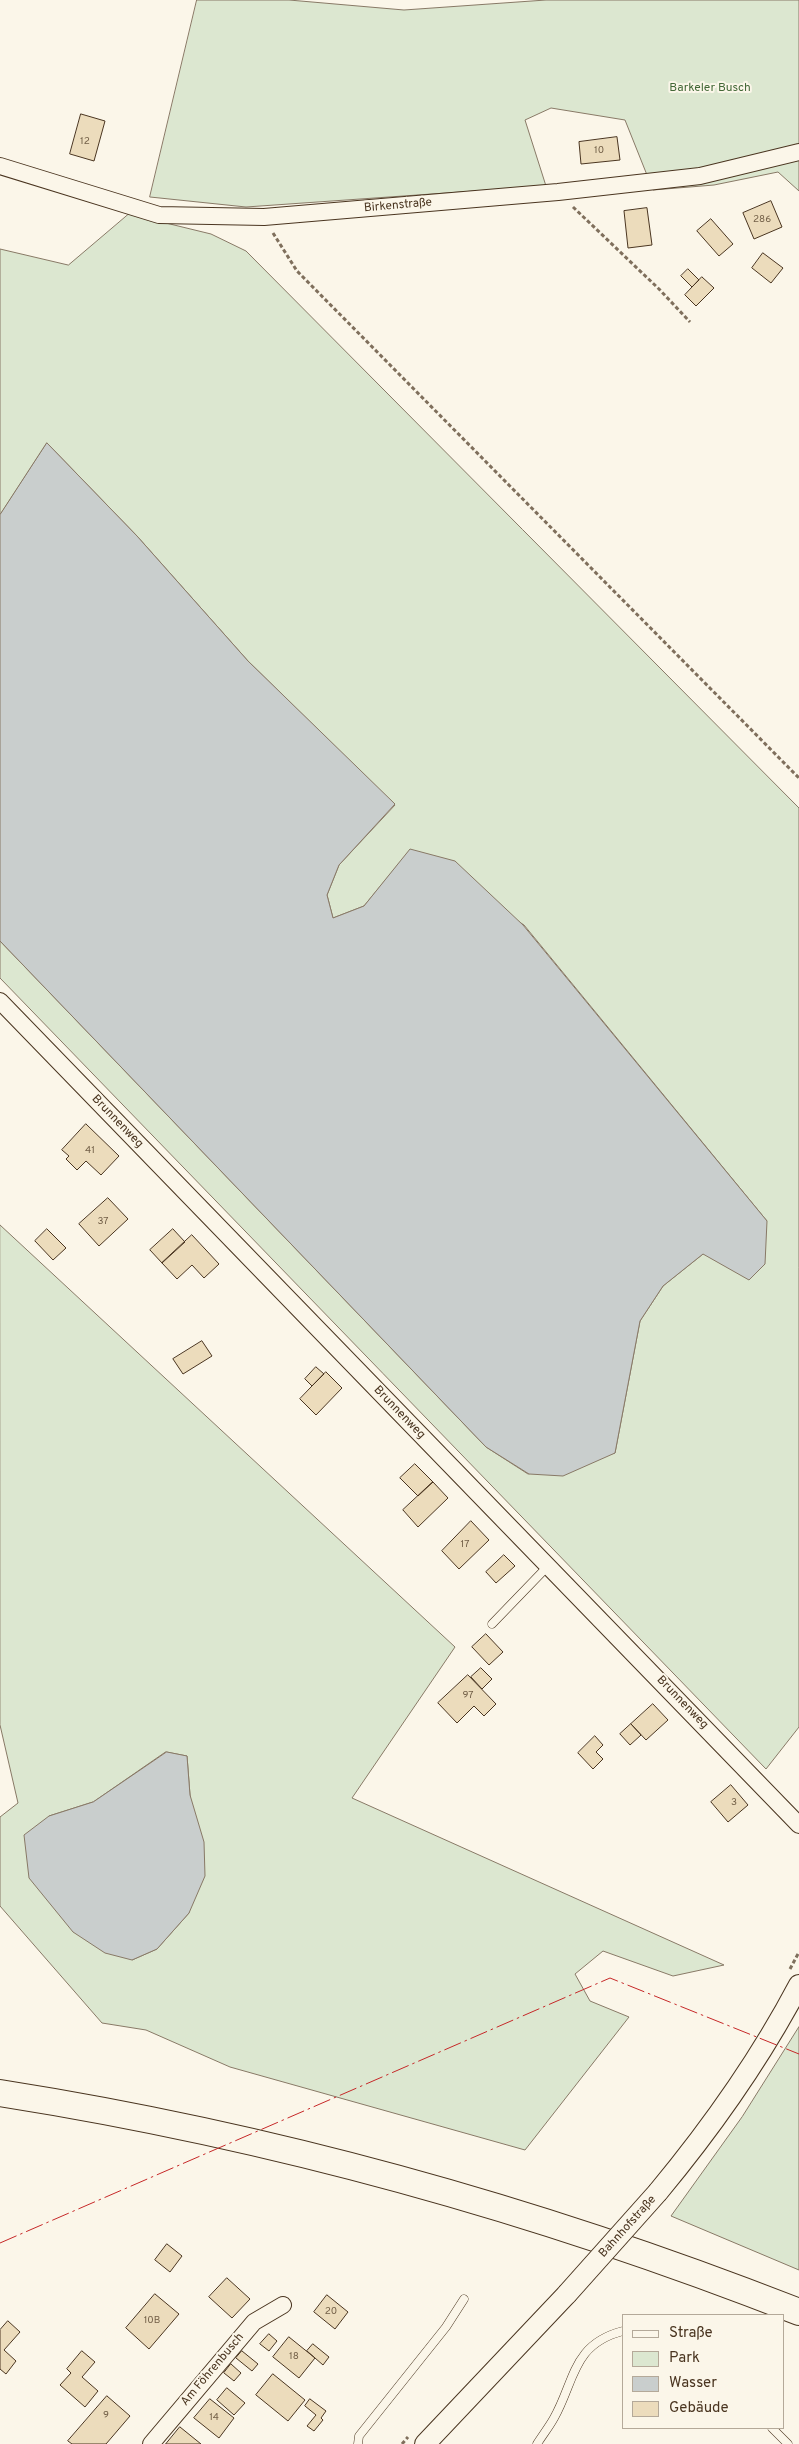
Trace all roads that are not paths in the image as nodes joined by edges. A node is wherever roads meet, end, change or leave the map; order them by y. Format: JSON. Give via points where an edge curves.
{"nodes":[{"id":1,"x":799,"y":152,"type":"edge"},
{"id":2,"x":0,"y":166,"type":"edge"},
{"id":3,"x":0,"y":1001,"type":"edge"},
{"id":4,"x":548,"y":1566,"type":"junction"},
{"id":5,"x":492,"y":1624,"type":"dead end"},
{"id":6,"x":799,"y":1825,"type":"edge"},
{"id":7,"x":799,"y":1985,"type":"edge"},
{"id":8,"x":0,"y":2093,"type":"edge"},
{"id":9,"x":464,"y":2299,"type":"dead end"},
{"id":10,"x":283,"y":2305,"type":"dead end"},
{"id":11,"x":799,"y":2312,"type":"edge"},
{"id":12,"x":622,"y":2331,"type":"edge"},
{"id":13,"x":773,"y":2429,"type":"edge"},
{"id":14,"x":151,"y":2444,"type":"edge"},
{"id":15,"x":358,"y":2444,"type":"edge"},
{"id":16,"x":425,"y":2444,"type":"edge"},
{"id":17,"x":536,"y":2444,"type":"edge"},
{"id":18,"x":788,"y":2444,"type":"edge"}],
"edges":[{"from":1,"to":2,"type":"street","name":"Birkenstraße","via":[[700,176],[558,192],[264,217],[159,215]]},
{"from":3,"to":4,"type":"street","name":"Brunnenweg"},
{"from":4,"to":5,"type":"lane"},
{"from":4,"to":6,"type":"street","name":"Brunnenweg"},
{"from":7,"to":16,"type":"street","name":"Bahnhofstraße","bridge":true,"via":[[775,2030],[733,2095],[658,2192]]},
{"from":8,"to":11,"type":"highway","via":[[256,2144],[471,2199],[566,2228]]},
{"from":9,"to":15,"type":"lane","via":[[446,2327],[358,2436]]},
{"from":10,"to":14,"type":"street","name":"Am Föhrenbusch","via":[[254,2322]]},
{"from":12,"to":17,"type":"lane","via":[[596,2343],[575,2365],[554,2418]]},
{"from":13,"to":18,"type":"lane"}]}
